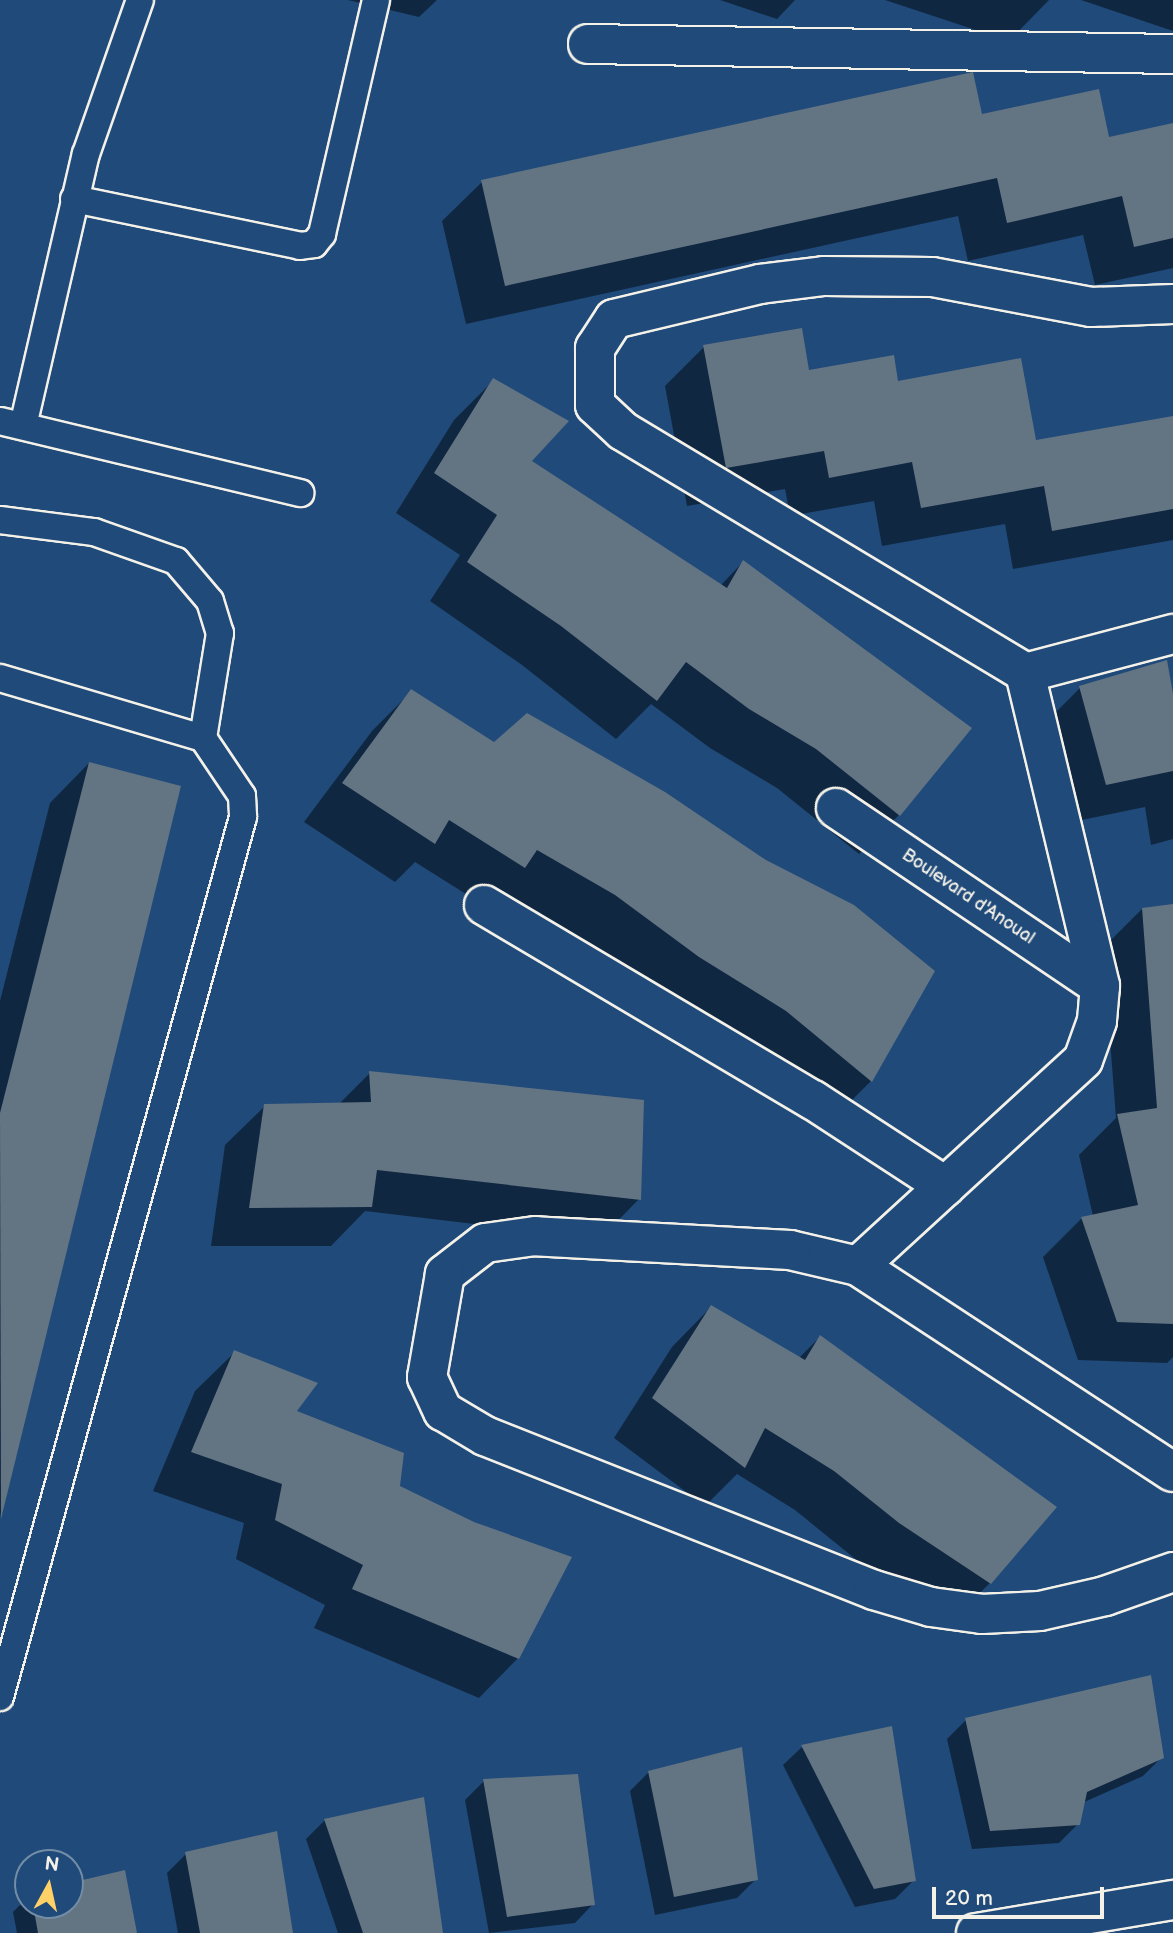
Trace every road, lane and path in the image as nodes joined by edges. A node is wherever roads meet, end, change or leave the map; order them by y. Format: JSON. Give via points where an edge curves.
{"nodes":[{"id":1,"x":140,"y":0,"type":"edge"},
{"id":2,"x":376,"y":0,"type":"edge"},
{"id":3,"x":588,"y":44,"type":"dead end"},
{"id":4,"x":1173,"y":54,"type":"edge"},
{"id":5,"x":74,"y":199,"type":"junction"},
{"id":6,"x":1173,"y":304,"type":"edge"},
{"id":7,"x":12,"y":423,"type":"edge"},
{"id":8,"x":301,"y":493,"type":"dead end"},
{"id":9,"x":0,"y":520,"type":"edge"},
{"id":10,"x":1173,"y":634,"type":"edge"},
{"id":11,"x":1025,"y":673,"type":"junction"},
{"id":12,"x":0,"y":678,"type":"edge"},
{"id":13,"x":203,"y":738,"type":"junction"},
{"id":14,"x":836,"y":808,"type":"dead end"},
{"id":15,"x":484,"y":905,"type":"dead end"},
{"id":16,"x":1100,"y":986,"type":"junction"},
{"id":17,"x":944,"y":1186,"type":"junction"},
{"id":18,"x":858,"y":1266,"type":"junction"},
{"id":19,"x":1173,"y":1472,"type":"edge"},
{"id":20,"x":1173,"y":1572,"type":"edge"},
{"id":21,"x":0,"y":1697,"type":"edge"},
{"id":22,"x":1173,"y":1900,"type":"edge"},
{"id":23,"x":976,"y":1933,"type":"edge"}],
"edges":[{"from":1,"to":5,"type":"lane"},
{"from":2,"to":5,"type":"lane","via":[[322,234],[314,244],[300,246]]},
{"from":3,"to":4,"type":"street"},
{"from":5,"to":7,"type":"lane"},
{"from":6,"to":11,"type":"street","via":[[1091,307],[932,278],[824,276],[760,284],[614,318],[595,348],[595,405],[623,431]]},
{"from":7,"to":8,"type":"lane"},
{"from":9,"to":13,"type":"lane","via":[[94,532],[176,561],[210,601],[220,633]]},
{"from":10,"to":11,"type":"street"},
{"from":11,"to":16,"type":"street"},
{"from":12,"to":13,"type":"lane"},
{"from":13,"to":21,"type":"lane","via":[[242,796],[243,817]]},
{"from":14,"to":16,"type":"street","name":"Boulevard d'Anoual"},
{"from":15,"to":17,"type":"street","via":[[813,1100]]},
{"from":16,"to":17,"type":"street","via":[[1097,1021],[1083,1060]]},
{"from":17,"to":18,"type":"street"},
{"from":18,"to":19,"type":"street"},
{"from":18,"to":20,"type":"street","via":[[790,1250],[535,1236],[485,1243],[445,1273],[427,1377],[443,1411],[485,1436],[874,1590],[930,1606],[982,1614],[1040,1611],[1105,1596]]},
{"from":22,"to":23,"type":"street"}]}
